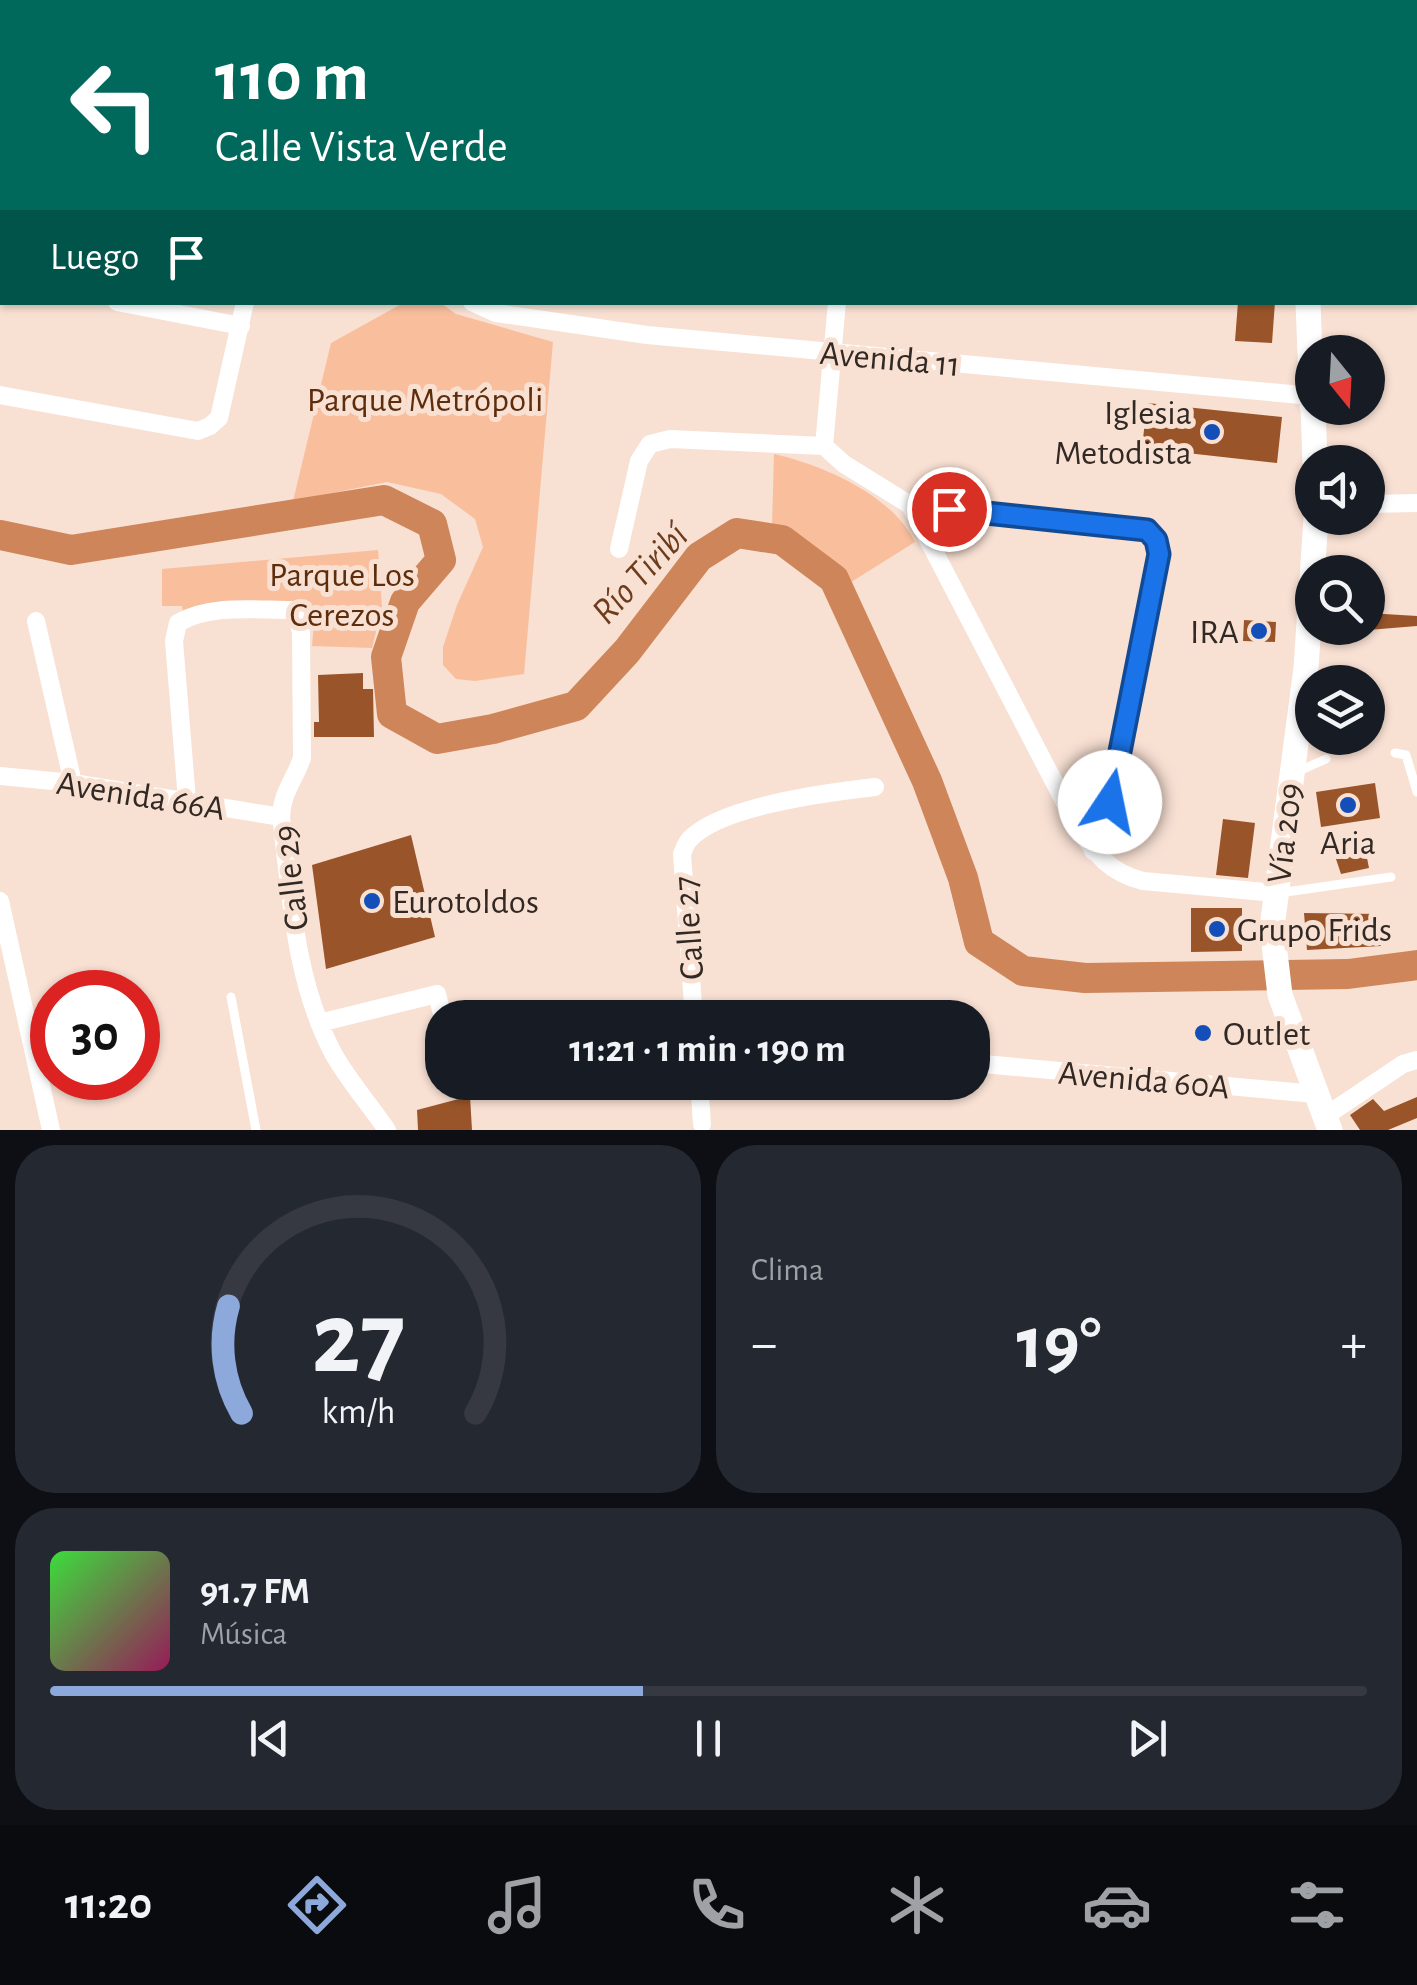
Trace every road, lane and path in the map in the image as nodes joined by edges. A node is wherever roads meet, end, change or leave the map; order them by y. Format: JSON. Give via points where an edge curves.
{"nodes":[{"id":1,"x":132,"y":305,"type":"edge"},
{"id":2,"x":244,"y":305,"type":"edge"},
{"id":3,"x":479,"y":305,"type":"edge"},
{"id":4,"x":837,"y":305,"type":"edge"},
{"id":5,"x":1308,"y":305,"type":"edge"},
{"id":6,"x":241,"y":326,"type":"junction"},
{"id":7,"x":1309,"y":335,"type":"edge"},
{"id":8,"x":834,"y":353,"type":"junction"},
{"id":9,"x":1295,"y":394,"type":"edge"},
{"id":10,"x":0,"y":395,"type":"edge"},
{"id":11,"x":824,"y":446,"type":"junction"},
{"id":12,"x":1417,"y":503,"type":"edge"},
{"id":13,"x":1385,"y":504,"type":"edge"},
{"id":14,"x":910,"y":505,"type":"junction"},
{"id":15,"x":1315,"y":535,"type":"edge"},
{"id":16,"x":619,"y":549,"type":"dead end"},
{"id":17,"x":36,"y":622,"type":"dead end"},
{"id":18,"x":1395,"y":753,"type":"dead end"},
{"id":19,"x":1326,"y":759,"type":"dead end"},
{"id":20,"x":1292,"y":774,"type":"junction"},
{"id":21,"x":0,"y":776,"type":"edge"},
{"id":22,"x":73,"y":783,"type":"junction"},
{"id":23,"x":875,"y":787,"type":"dead end"},
{"id":24,"x":1417,"y":792,"type":"edge"},
{"id":25,"x":187,"y":800,"type":"junction"},
{"id":26,"x":282,"y":817,"type":"junction"},
{"id":27,"x":1092,"y":851,"type":"junction"},
{"id":28,"x":1391,"y":877,"type":"dead end"},
{"id":29,"x":1276,"y":893,"type":"junction"},
{"id":30,"x":0,"y":901,"type":"edge"},
{"id":31,"x":231,"y":998,"type":"dead end"},
{"id":32,"x":439,"y":1000,"type":"edge"},
{"id":33,"x":693,"y":1000,"type":"edge"},
{"id":34,"x":319,"y":1022,"type":"junction"},
{"id":35,"x":1417,"y":1060,"type":"edge"},
{"id":36,"x":990,"y":1066,"type":"edge"},
{"id":37,"x":700,"y":1100,"type":"edge"},
{"id":38,"x":1319,"y":1118,"type":"edge"},
{"id":39,"x":702,"y":1124,"type":"dead end"},
{"id":40,"x":51,"y":1130,"type":"edge"},
{"id":41,"x":256,"y":1130,"type":"edge"},
{"id":42,"x":387,"y":1130,"type":"edge"}],
"edges":[{"from":1,"to":6,"type":"street"},
{"from":2,"to":6,"type":"street"},
{"from":3,"to":8,"type":"street","name":"Avenida 11","via":[[647,335]]},
{"from":4,"to":8,"type":"street"},
{"from":5,"to":7,"type":"main road"},
{"from":6,"to":10,"type":"street","via":[[219,418],[198,430]]},
{"from":8,"to":9,"type":"street","name":"Avenida 11"},
{"from":8,"to":11,"type":"street"},
{"from":11,"to":14,"type":"street"},
{"from":11,"to":16,"type":"street","via":[[670,439],[650,444]]},
{"from":12,"to":13,"type":"street"},
{"from":14,"to":27,"type":"street"},
{"from":14,"to":27,"type":"street","via":[[1147,530],[1156,540],[1159,554],[1110,802]]},
{"from":15,"to":20,"type":"main road","name":"Vía 209"},
{"from":17,"to":22,"type":"street"},
{"from":18,"to":24,"type":"lane","via":[[1410,762]]},
{"from":19,"to":20,"type":"lane"},
{"from":20,"to":29,"type":"main road","name":"Vía 209"},
{"from":21,"to":22,"type":"street","name":"Avenida 66A"},
{"from":22,"to":25,"type":"street","name":"Avenida 66A"},
{"from":23,"to":33,"type":"street","name":"Calle 27","via":[[743,812],[689,840],[682,854]]},
{"from":25,"to":26,"type":"street","name":"Avenida 66A"},
{"from":25,"to":26,"type":"street","name":"Calle 29","via":[[178,624],[191,615],[292,610],[302,633],[302,740]]},
{"from":26,"to":34,"type":"street","name":"Calle 29","via":[[299,955]]},
{"from":27,"to":29,"type":"street","via":[[1124,876],[1143,881]]},
{"from":28,"to":29,"type":"lane"},
{"from":29,"to":38,"type":"main road","name":"Vía 209","via":[[1272,926],[1280,994]]},
{"from":30,"to":40,"type":"street"},
{"from":31,"to":41,"type":"lane"},
{"from":32,"to":34,"type":"street","via":[[438,994]]},
{"from":34,"to":42,"type":"street","name":"Calle 29"},
{"from":35,"to":38,"type":"street"},
{"from":36,"to":38,"type":"street","name":"Avenida 60A"},
{"from":37,"to":39,"type":"street"}]}
